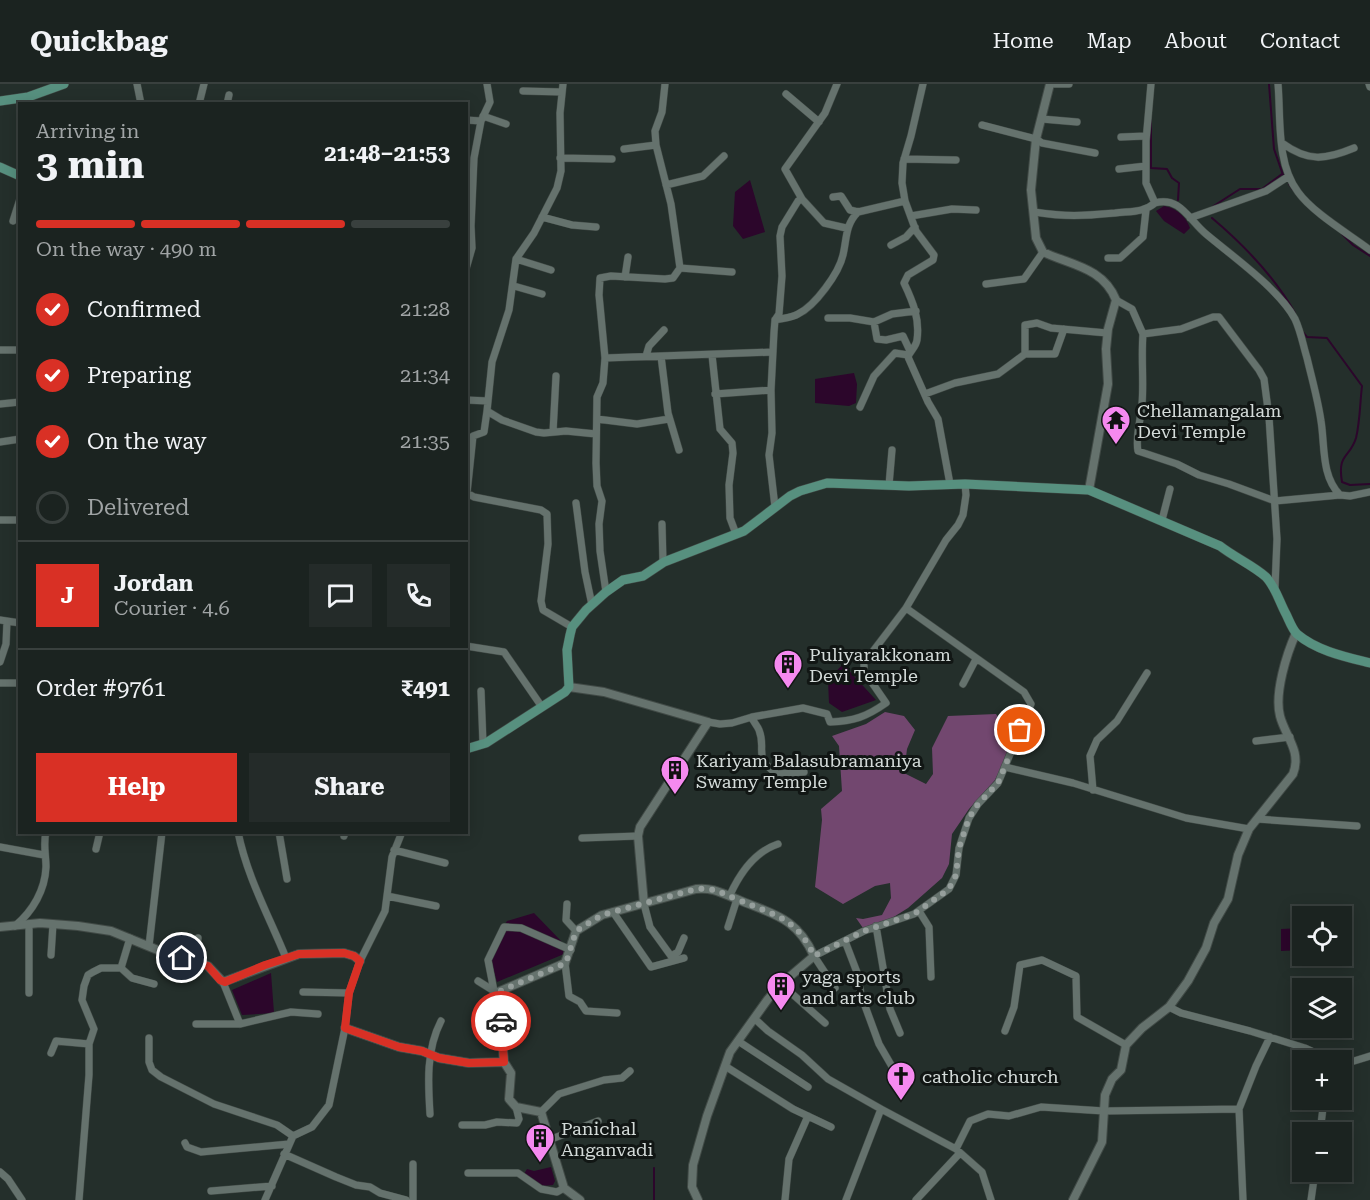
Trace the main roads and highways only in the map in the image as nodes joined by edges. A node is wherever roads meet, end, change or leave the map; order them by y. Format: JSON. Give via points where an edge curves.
{"nodes":[{"id":1,"x":64,"y":84,"type":"edge"},
{"id":2,"x":0,"y":101,"type":"edge"},
{"id":3,"x":0,"y":167,"type":"edge"},
{"id":4,"x":18,"y":175,"type":"edge"},
{"id":5,"x":1370,"y":663,"type":"edge"},
{"id":6,"x":468,"y":748,"type":"edge"}],
"edges":[{"from":1,"to":2,"type":"main road","via":[[28,97]]},
{"from":3,"to":4,"type":"main road"},
{"from":5,"to":6,"type":"main road","via":[[1320,648],[1296,633],[1275,587],[1264,575],[1220,546],[1089,490],[827,483],[800,491],[744,531],[663,563],[643,576],[623,580],[606,592],[572,627],[567,650],[569,687],[483,744]]}]}
